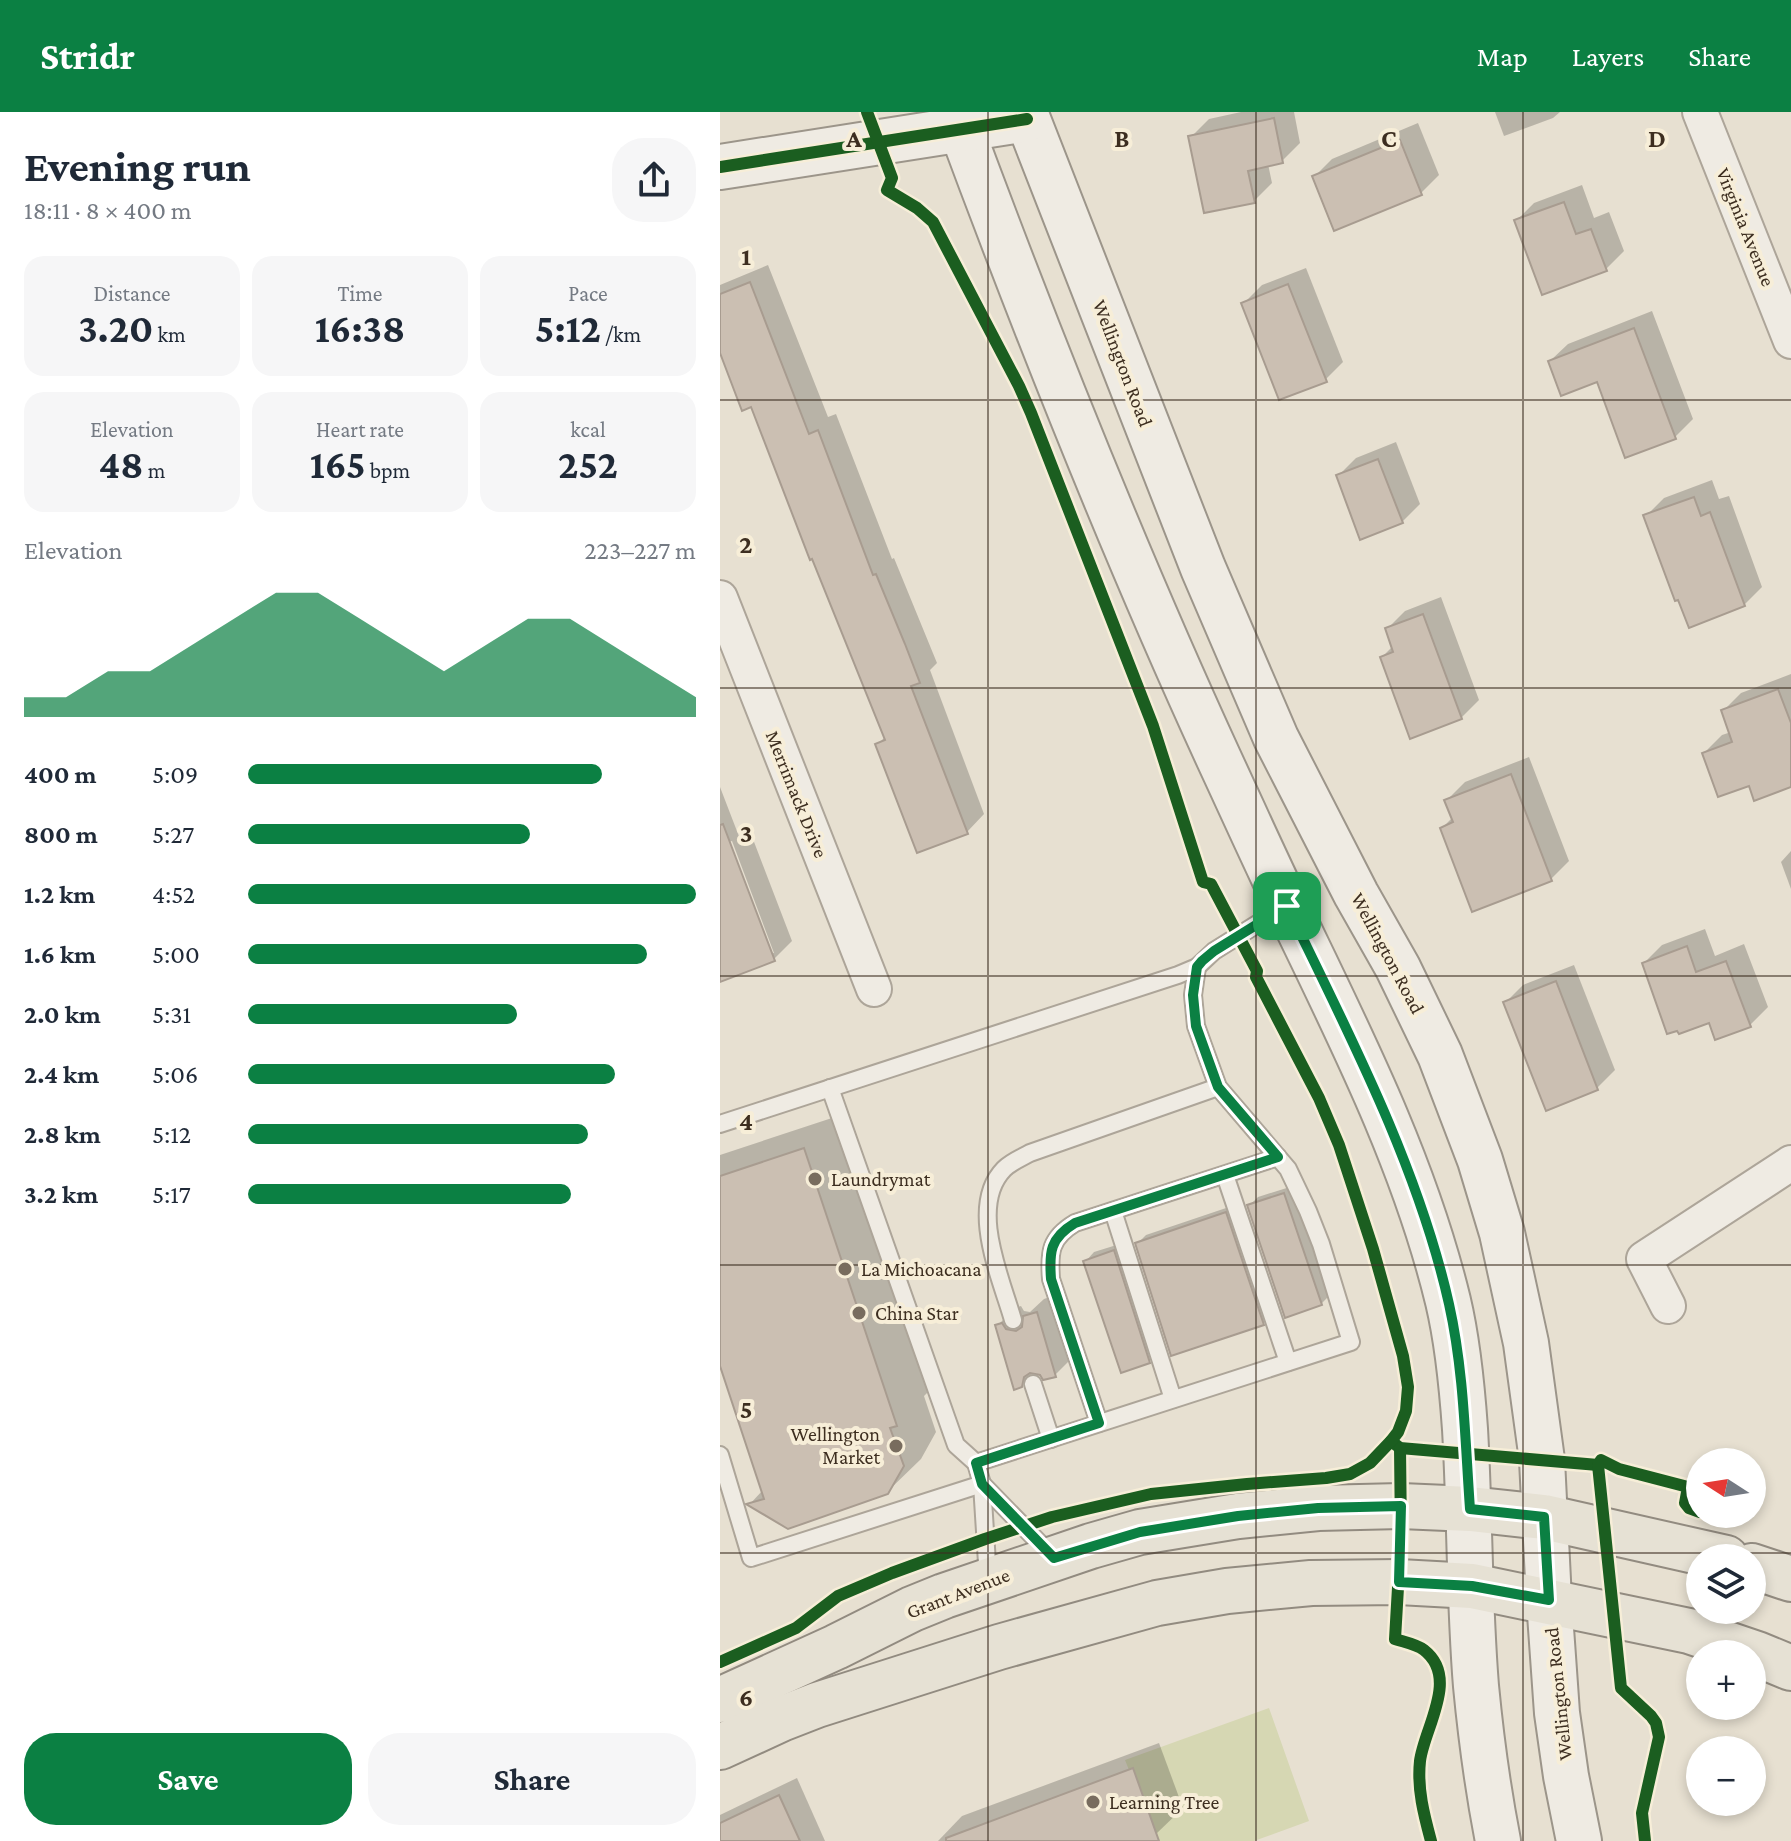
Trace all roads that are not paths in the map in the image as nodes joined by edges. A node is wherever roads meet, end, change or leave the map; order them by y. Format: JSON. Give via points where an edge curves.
{"nodes":[{"id":1,"x":1700,"y":112,"type":"edge"},
{"id":2,"x":1026,"y":115,"type":"edge"},
{"id":3,"x":958,"y":120,"type":"edge"},
{"id":4,"x":720,"y":167,"type":"edge"},
{"id":5,"x":1791,"y":341,"type":"edge"},
{"id":6,"x":720,"y":598,"type":"edge"},
{"id":7,"x":1287,"y":906,"type":"junction"},
{"id":8,"x":1197,"y":967,"type":"junction"},
{"id":9,"x":874,"y":989,"type":"dead end"},
{"id":10,"x":1218,"y":1087,"type":"junction"},
{"id":11,"x":830,"y":1088,"type":"junction"},
{"id":12,"x":720,"y":1124,"type":"edge"},
{"id":13,"x":1278,"y":1157,"type":"junction"},
{"id":14,"x":1791,"y":1163,"type":"edge"},
{"id":15,"x":1225,"y":1175,"type":"junction"},
{"id":16,"x":1113,"y":1211,"type":"junction"},
{"id":17,"x":1668,"y":1306,"type":"dead end"},
{"id":18,"x":1013,"y":1320,"type":"dead end"},
{"id":19,"x":1288,"y":1362,"type":"junction"},
{"id":20,"x":1033,"y":1384,"type":"dead end"},
{"id":21,"x":1173,"y":1399,"type":"junction"},
{"id":22,"x":1099,"y":1423,"type":"junction"},
{"id":23,"x":1051,"y":1439,"type":"junction"},
{"id":24,"x":720,"y":1455,"type":"edge"},
{"id":25,"x":976,"y":1463,"type":"junction"},
{"id":26,"x":982,"y":1484,"type":"junction"},
{"id":27,"x":1470,"y":1509,"type":"junction"},
{"id":28,"x":1544,"y":1517,"type":"junction"},
{"id":29,"x":1686,"y":1549,"type":"edge"},
{"id":30,"x":1054,"y":1558,"type":"junction"},
{"id":31,"x":1766,"y":1571,"type":"edge"},
{"id":32,"x":1791,"y":1579,"type":"edge"},
{"id":33,"x":988,"y":1580,"type":"junction"},
{"id":34,"x":1472,"y":1586,"type":"junction"},
{"id":35,"x":1549,"y":1600,"type":"junction"},
{"id":36,"x":836,"y":1647,"type":"junction"},
{"id":37,"x":1791,"y":1668,"type":"edge"},
{"id":38,"x":854,"y":1695,"type":"junction"},
{"id":39,"x":720,"y":1700,"type":"edge"},
{"id":40,"x":720,"y":1747,"type":"edge"},
{"id":41,"x":1498,"y":1841,"type":"edge"},
{"id":42,"x":1579,"y":1841,"type":"edge"}],
"edges":[{"from":1,"to":5,"type":"street","name":"Virginia Avenue"},
{"from":2,"to":3,"type":"main road"},
{"from":2,"to":28,"type":"main road","name":"Wellington Road","via":[[1203,568],[1276,738],[1398,968],[1440,1055],[1480,1160],[1526,1343]]},
{"from":3,"to":4,"type":"main road"},
{"from":3,"to":7,"type":"main road","via":[[1143,586]]},
{"from":6,"to":9,"type":"street","name":"Merrimack Drive"},
{"from":7,"to":8,"type":"lane"},
{"from":7,"to":27,"type":"main road","via":[[1391,1128],[1425,1221],[1449,1304],[1459,1366]]},
{"from":8,"to":10,"type":"lane","via":[[1196,1026]]},
{"from":8,"to":11,"type":"lane"},
{"from":10,"to":13,"type":"lane"},
{"from":10,"to":18,"type":"lane","via":[[1030,1153],[1005,1167],[991,1191],[988,1234]]},
{"from":11,"to":12,"type":"lane"},
{"from":11,"to":25,"type":"lane","via":[[956,1445]]},
{"from":13,"to":15,"type":"lane"},
{"from":13,"to":19,"type":"lane","via":[[1308,1211],[1351,1342]]},
{"from":14,"to":17,"type":"street","via":[[1644,1259]]},
{"from":15,"to":16,"type":"lane"},
{"from":15,"to":19,"type":"lane"},
{"from":16,"to":21,"type":"lane"},
{"from":16,"to":22,"type":"lane","via":[[1064,1230],[1052,1244],[1050,1262]]},
{"from":19,"to":21,"type":"lane"},
{"from":20,"to":23,"type":"lane"},
{"from":21,"to":22,"type":"lane"},
{"from":22,"to":23,"type":"lane"},
{"from":23,"to":25,"type":"lane"},
{"from":24,"to":26,"type":"lane","via":[[751,1558]]},
{"from":25,"to":26,"type":"lane"},
{"from":26,"to":30,"type":"lane"},
{"from":26,"to":33,"type":"lane"},
{"from":27,"to":28,"type":"main road","name":"Grant Avenue"},
{"from":27,"to":30,"type":"main road","name":"Grant Avenue","via":[[1318,1508],[1238,1516],[1140,1532]]},
{"from":27,"to":34,"type":"main road"},
{"from":28,"to":29,"type":"main road","name":"Grant Avenue"},
{"from":28,"to":35,"type":"main road","name":"Wellington Road"},
{"from":30,"to":33,"type":"main road","name":"Grant Avenue"},
{"from":31,"to":32,"type":"main road"},
{"from":33,"to":36,"type":"main road","name":"Grant Avenue","via":[[912,1609]]},
{"from":34,"to":35,"type":"main road"},
{"from":34,"to":38,"type":"main road","via":[[1311,1583],[1157,1603]]},
{"from":34,"to":41,"type":"main road","via":[[1476,1684]]},
{"from":35,"to":37,"type":"main road","via":[[1689,1631]]},
{"from":35,"to":42,"type":"main road","name":"Wellington Road","via":[[1557,1713]]},
{"from":36,"to":38,"type":"main road"},
{"from":36,"to":39,"type":"main road","name":"Grant Avenue"},
{"from":38,"to":40,"type":"main road","via":[[817,1705]]}]}
